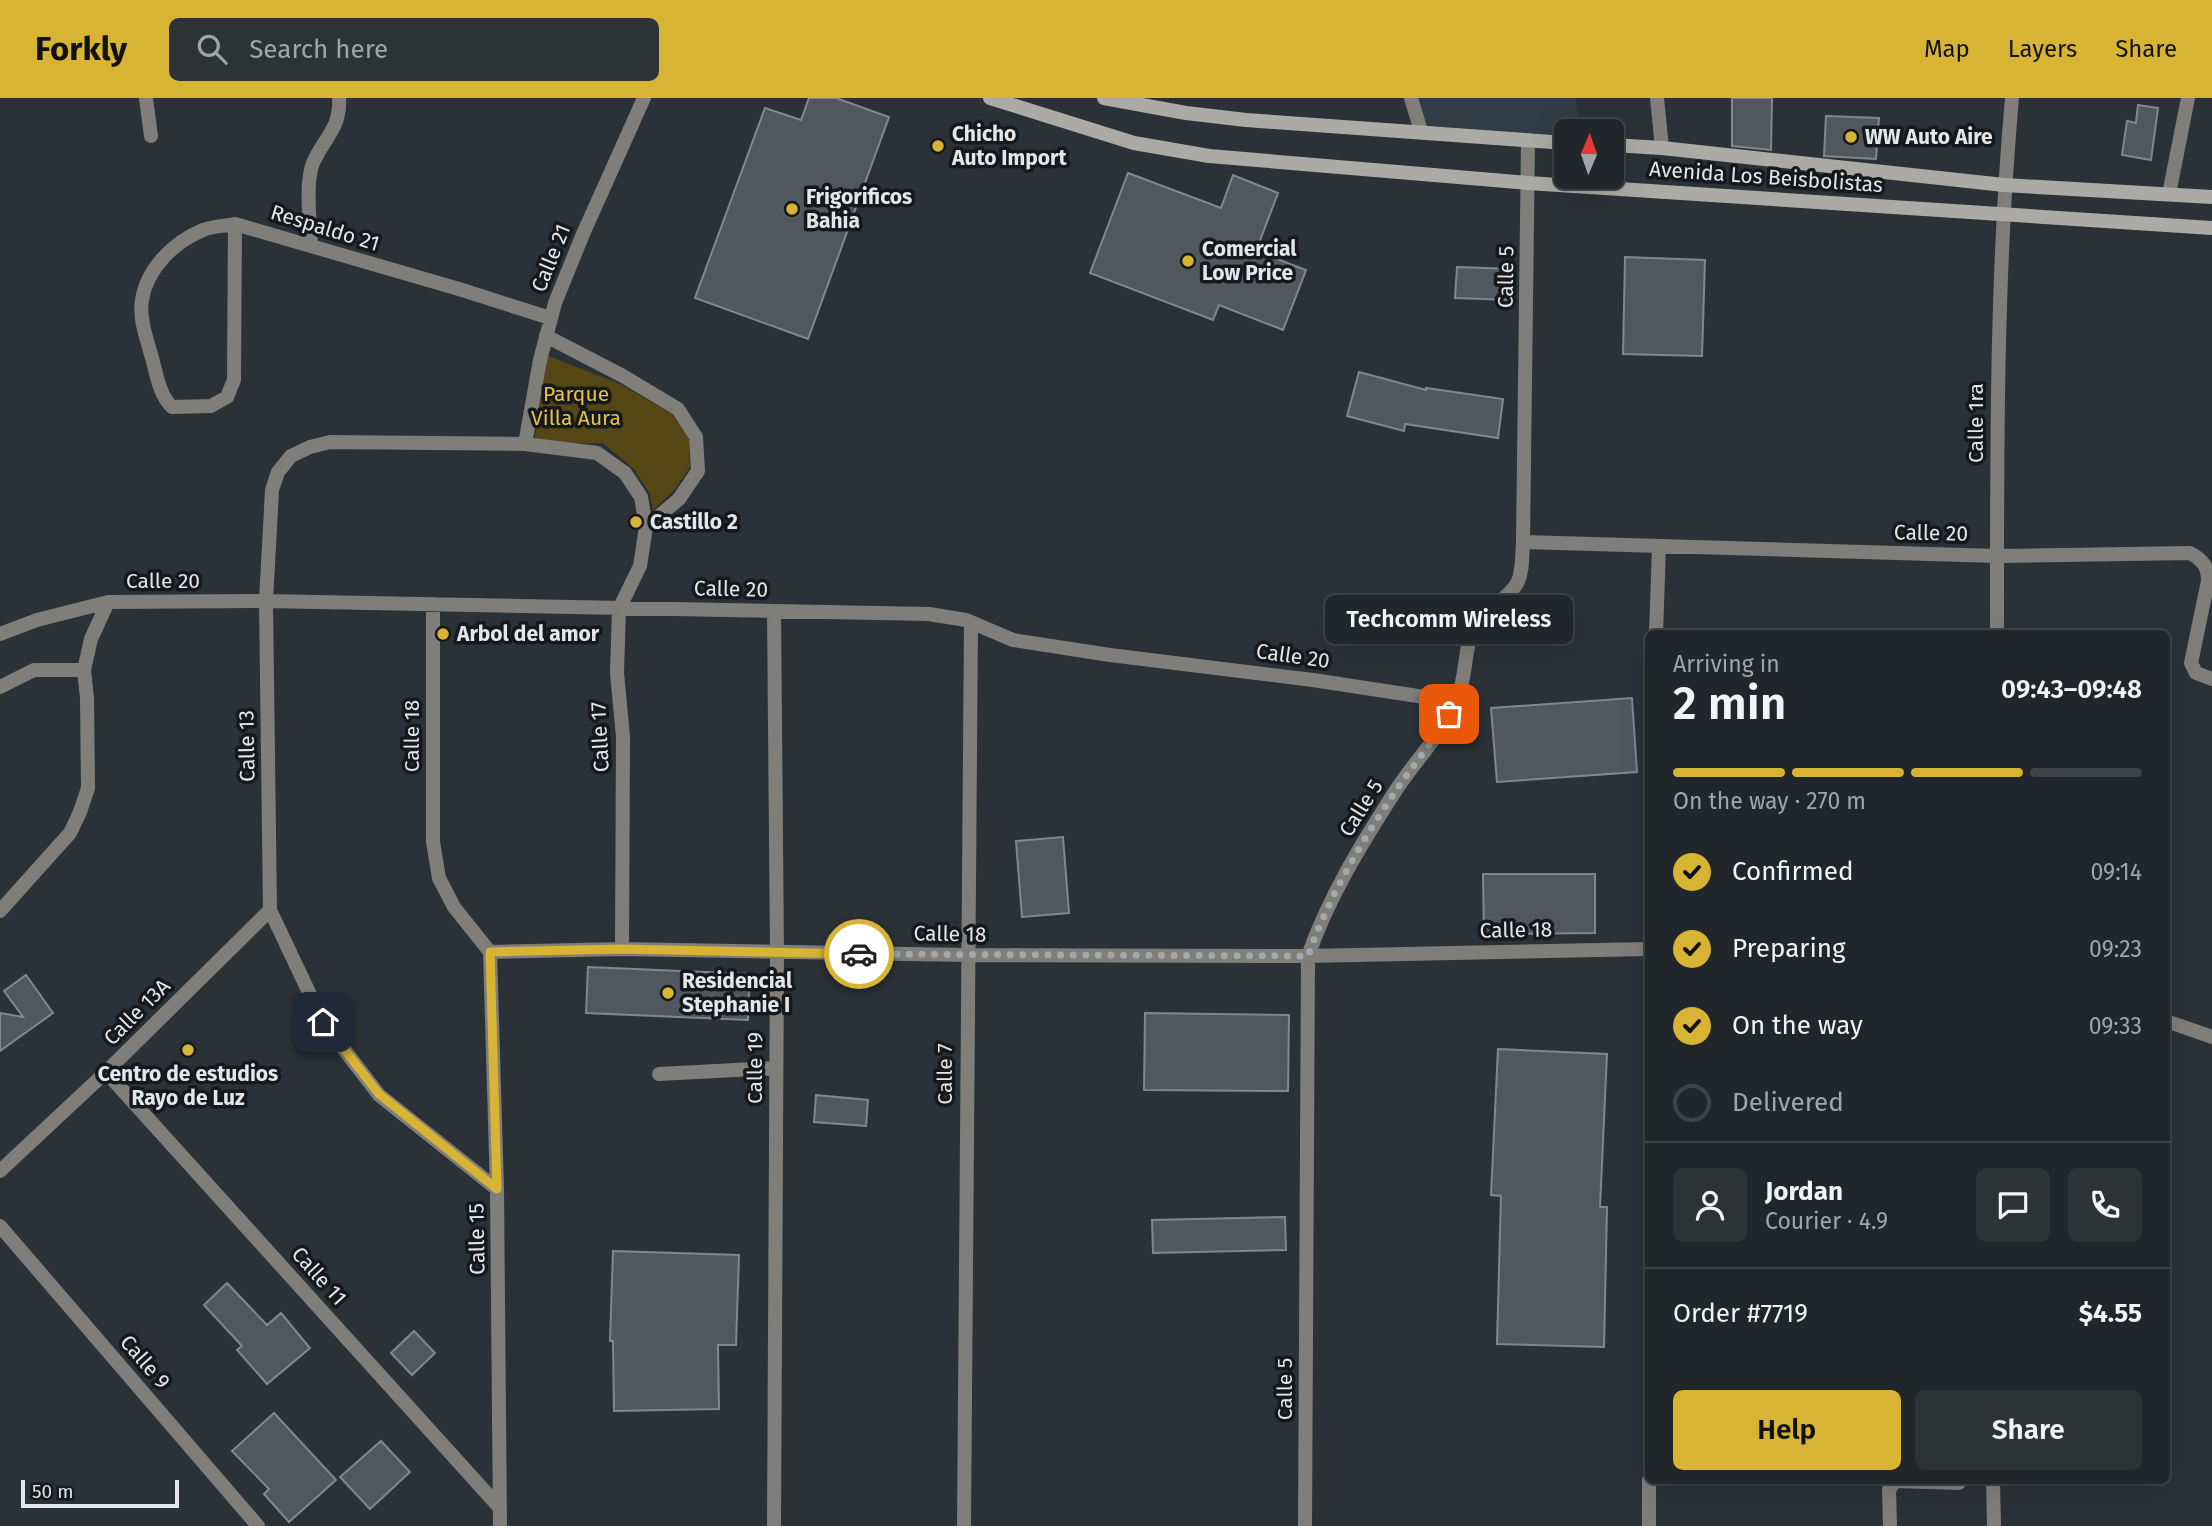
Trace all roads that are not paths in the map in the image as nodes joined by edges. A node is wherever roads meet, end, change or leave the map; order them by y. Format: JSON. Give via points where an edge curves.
{"nodes":[{"id":1,"x":146,"y":98,"type":"edge"},
{"id":2,"x":340,"y":98,"type":"edge"},
{"id":3,"x":644,"y":98,"type":"edge"},
{"id":4,"x":990,"y":98,"type":"edge"},
{"id":5,"x":1104,"y":98,"type":"edge"},
{"id":6,"x":1411,"y":98,"type":"edge"},
{"id":7,"x":1657,"y":98,"type":"edge"},
{"id":8,"x":2012,"y":98,"type":"edge"},
{"id":9,"x":2188,"y":98,"type":"edge"},
{"id":10,"x":1421,"y":131,"type":"junction"},
{"id":11,"x":152,"y":136,"type":"dead end"},
{"id":12,"x":1528,"y":140,"type":"junction"},
{"id":13,"x":1554,"y":142,"type":"edge"},
{"id":14,"x":1624,"y":146,"type":"edge"},
{"id":15,"x":1662,"y":148,"type":"junction"},
{"id":16,"x":1528,"y":183,"type":"junction"},
{"id":17,"x":2004,"y":185,"type":"junction"},
{"id":18,"x":2169,"y":194,"type":"junction"},
{"id":19,"x":2212,"y":197,"type":"edge"},
{"id":20,"x":2002,"y":213,"type":"junction"},
{"id":21,"x":235,"y":224,"type":"junction"},
{"id":22,"x":2212,"y":228,"type":"edge"},
{"id":23,"x":311,"y":245,"type":"junction"},
{"id":24,"x":550,"y":318,"type":"junction"},
{"id":25,"x":546,"y":336,"type":"junction"},
{"id":26,"x":525,"y":444,"type":"junction"},
{"id":27,"x":646,"y":527,"type":"junction"},
{"id":28,"x":1523,"y":542,"type":"junction"},
{"id":29,"x":1659,"y":547,"type":"junction"},
{"id":30,"x":1998,"y":556,"type":"junction"},
{"id":31,"x":266,"y":601,"type":"junction"},
{"id":32,"x":108,"y":602,"type":"junction"},
{"id":33,"x":433,"y":604,"type":"junction"},
{"id":34,"x":619,"y":608,"type":"junction"},
{"id":35,"x":774,"y":611,"type":"junction"},
{"id":36,"x":971,"y":622,"type":"junction"},
{"id":37,"x":1656,"y":630,"type":"edge"},
{"id":38,"x":1997,"y":630,"type":"edge"},
{"id":39,"x":0,"y":634,"type":"edge"},
{"id":40,"x":85,"y":670,"type":"junction"},
{"id":41,"x":2212,"y":679,"type":"edge"},
{"id":42,"x":0,"y":687,"type":"edge"},
{"id":43,"x":1457,"y":702,"type":"junction"},
{"id":44,"x":270,"y":910,"type":"junction"},
{"id":45,"x":0,"y":911,"type":"edge"},
{"id":46,"x":622,"y":949,"type":"junction"},
{"id":47,"x":1645,"y":949,"type":"edge"},
{"id":48,"x":490,"y":952,"type":"junction"},
{"id":49,"x":777,"y":952,"type":"junction"},
{"id":50,"x":967,"y":956,"type":"junction"},
{"id":51,"x":1308,"y":956,"type":"junction"},
{"id":52,"x":2170,"y":1022,"type":"edge"},
{"id":53,"x":2212,"y":1037,"type":"edge"},
{"id":54,"x":776,"y":1068,"type":"junction"},
{"id":55,"x":106,"y":1072,"type":"junction"},
{"id":56,"x":659,"y":1074,"type":"dead end"},
{"id":57,"x":0,"y":1171,"type":"edge"},
{"id":58,"x":497,"y":1189,"type":"junction"},
{"id":59,"x":0,"y":1226,"type":"edge"},
{"id":60,"x":1650,"y":1484,"type":"edge"},
{"id":61,"x":1893,"y":1484,"type":"edge"},
{"id":62,"x":1993,"y":1484,"type":"edge"},
{"id":63,"x":500,"y":1508,"type":"junction"},
{"id":64,"x":258,"y":1526,"type":"edge"},
{"id":65,"x":500,"y":1526,"type":"edge"},
{"id":66,"x":774,"y":1526,"type":"edge"},
{"id":67,"x":964,"y":1526,"type":"edge"},
{"id":68,"x":1305,"y":1526,"type":"edge"},
{"id":69,"x":1649,"y":1526,"type":"edge"},
{"id":70,"x":1890,"y":1526,"type":"edge"},
{"id":71,"x":1994,"y":1526,"type":"edge"}],
"edges":[{"from":1,"to":11,"type":"street"},
{"from":2,"to":23,"type":"street","via":[[337,123],[312,164]]},
{"from":3,"to":24,"type":"street","name":"Calle 21"},
{"from":4,"to":16,"type":"main road","name":"Avenida Los Beisbolistas","via":[[1134,143],[1209,156]]},
{"from":5,"to":10,"type":"main road","via":[[1222,117]]},
{"from":6,"to":10,"type":"street"},
{"from":7,"to":15,"type":"street"},
{"from":8,"to":17,"type":"street","name":"Calle 1ra"},
{"from":9,"to":18,"type":"street"},
{"from":10,"to":12,"type":"main road"},
{"from":12,"to":13,"type":"main road"},
{"from":12,"to":16,"type":"street","name":"Calle 5"},
{"from":14,"to":15,"type":"main road","name":"Avenida Los Beisbolistas"},
{"from":15,"to":17,"type":"main road","name":"Avenida Los Beisbolistas"},
{"from":16,"to":20,"type":"main road","name":"Avenida Los Beisbolistas"},
{"from":16,"to":28,"type":"street","name":"Calle 5"},
{"from":17,"to":18,"type":"main road","name":"Avenida Los Beisbolistas"},
{"from":17,"to":20,"type":"street","name":"Calle 1ra"},
{"from":18,"to":19,"type":"main road","name":"Avenida Los Beisbolistas"},
{"from":20,"to":22,"type":"main road","name":"Avenida Los Beisbolistas"},
{"from":20,"to":30,"type":"street","name":"Calle 1ra","via":[[1996,424]]},
{"from":21,"to":21,"type":"street","name":"Respaldo 21","via":[[205,229],[183,240],[148,280],[142,301],[143,325],[163,398],[173,407],[211,405],[228,397],[234,380]]},
{"from":21,"to":23,"type":"street","name":"Respaldo 21"},
{"from":23,"to":24,"type":"street","name":"Respaldo 21"},
{"from":24,"to":25,"type":"street","name":"Calle 21"},
{"from":25,"to":26,"type":"street","name":"Calle 21"},
{"from":25,"to":27,"type":"street","via":[[678,409],[696,437],[698,471],[679,499]]},
{"from":26,"to":27,"type":"street","name":"Calle 17","via":[[597,453],[625,473],[641,497]]},
{"from":26,"to":31,"type":"street","name":"Calle 13","via":[[330,442],[291,456],[278,472],[272,490]]},
{"from":27,"to":34,"type":"street","name":"Calle 17","via":[[640,566]]},
{"from":28,"to":29,"type":"street","name":"Calle 20"},
{"from":28,"to":43,"type":"street","name":"Calle 5","via":[[1518,584],[1479,616],[1472,628]]},
{"from":29,"to":30,"type":"street","name":"Calle 20"},
{"from":29,"to":37,"type":"street"},
{"from":30,"to":38,"type":"street","name":"Calle 1ra"},
{"from":30,"to":41,"type":"street","name":"Calle 20","via":[[2190,553],[2198,557],[2206,565],[2208,581],[2191,663],[2196,673]]},
{"from":31,"to":32,"type":"street","name":"Calle 20"},
{"from":31,"to":33,"type":"street","name":"Calle 20"},
{"from":31,"to":44,"type":"street","name":"Calle 13"},
{"from":32,"to":39,"type":"street","name":"Calle 20"},
{"from":32,"to":40,"type":"street","via":[[90,639]]},
{"from":33,"to":34,"type":"street","name":"Calle 20"},
{"from":33,"to":48,"type":"street","name":"Calle 18","via":[[433,842],[439,878],[449,898]]},
{"from":34,"to":35,"type":"street","name":"Calle 20"},
{"from":34,"to":46,"type":"street","name":"Calle 17","via":[[617,673],[624,750]]},
{"from":35,"to":36,"type":"street","name":"Calle 20","via":[[929,614]]},
{"from":35,"to":49,"type":"street","name":"Calle 19"},
{"from":36,"to":43,"type":"street","name":"Calle 20","via":[[1013,640]]},
{"from":36,"to":50,"type":"street","name":"Calle 7"},
{"from":40,"to":42,"type":"street","via":[[34,670]]},
{"from":40,"to":45,"type":"street","via":[[88,788],[80,812],[70,833]]},
{"from":43,"to":51,"type":"street","name":"Calle 5","via":[[1341,881]]},
{"from":44,"to":55,"type":"street","name":"Calle 13A"},
{"from":44,"to":58,"type":"street","name":"Calle 13","via":[[323,1022],[379,1094]]},
{"from":46,"to":48,"type":"street","name":"Calle 18"},
{"from":46,"to":49,"type":"street","name":"Calle 18"},
{"from":47,"to":51,"type":"street","name":"Calle 18"},
{"from":48,"to":58,"type":"street","name":"Calle 15"},
{"from":49,"to":50,"type":"street","name":"Calle 18"},
{"from":49,"to":54,"type":"street","name":"Calle 19"},
{"from":50,"to":51,"type":"street","name":"Calle 18"},
{"from":50,"to":67,"type":"street","name":"Calle 7"},
{"from":51,"to":68,"type":"street","name":"Calle 5"},
{"from":52,"to":53,"type":"street"},
{"from":54,"to":56,"type":"street"},
{"from":54,"to":66,"type":"street","name":"Calle 19"},
{"from":55,"to":57,"type":"street","name":"Calle 13A"},
{"from":55,"to":63,"type":"street","name":"Calle 11"},
{"from":58,"to":63,"type":"street","name":"Calle 15"},
{"from":59,"to":64,"type":"street","name":"Calle 9"},
{"from":60,"to":69,"type":"street"},
{"from":61,"to":70,"type":"street"},
{"from":62,"to":71,"type":"street"},
{"from":63,"to":65,"type":"street","name":"Calle 15"}]}
